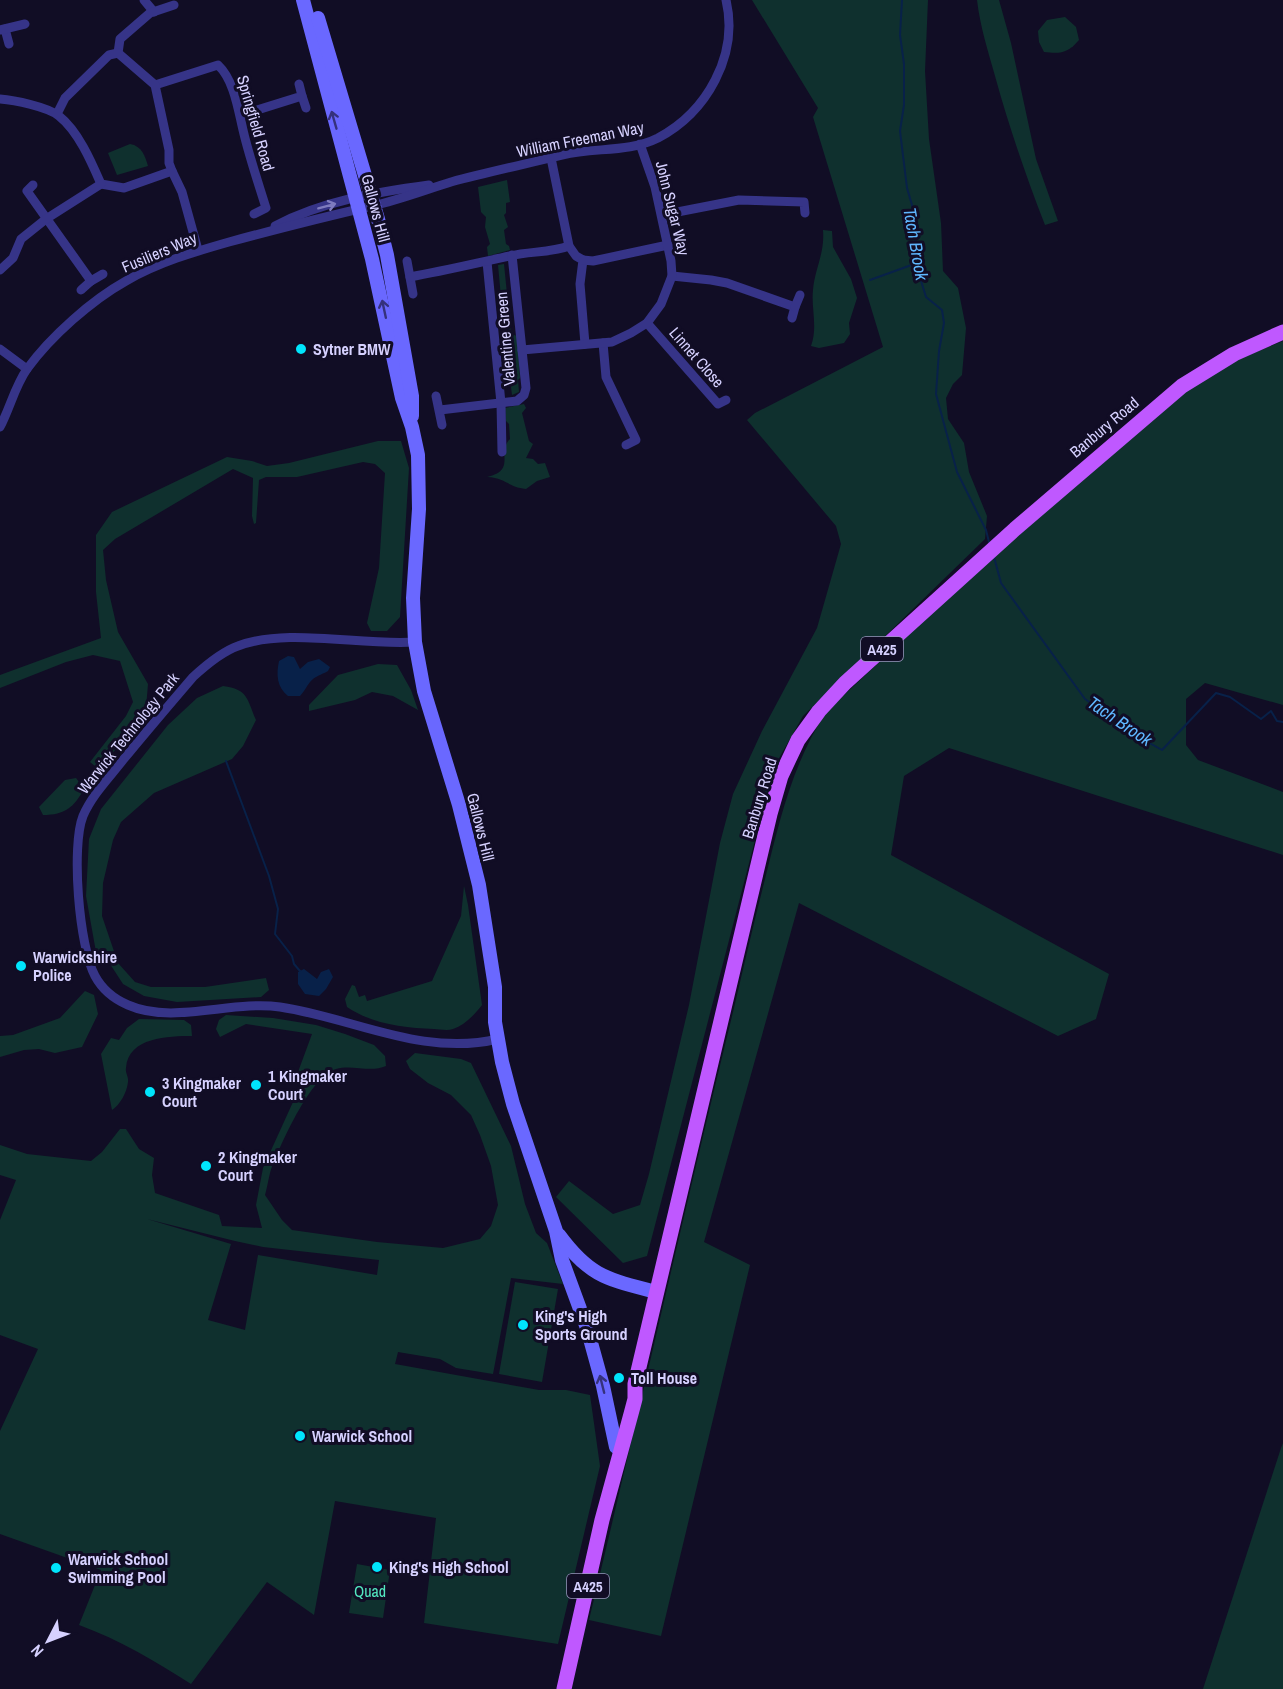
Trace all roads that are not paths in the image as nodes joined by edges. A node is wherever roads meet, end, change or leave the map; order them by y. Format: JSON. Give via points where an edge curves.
{"nodes":[{"id":1,"x":144,"y":0,"type":"edge"},
{"id":2,"x":303,"y":0,"type":"edge"},
{"id":3,"x":313,"y":0,"type":"edge"},
{"id":4,"x":726,"y":0,"type":"edge"},
{"id":5,"x":174,"y":5,"type":"dead end"},
{"id":6,"x":154,"y":12,"type":"junction"},
{"id":7,"x":25,"y":24,"type":"dead end"},
{"id":8,"x":3,"y":29,"type":"edge"},
{"id":9,"x":9,"y":44,"type":"dead end"},
{"id":10,"x":118,"y":53,"type":"junction"},
{"id":11,"x":299,"y":84,"type":"dead end"},
{"id":12,"x":155,"y":85,"type":"junction"},
{"id":13,"x":302,"y":96,"type":"junction"},
{"id":14,"x":0,"y":99,"type":"edge"},
{"id":15,"x":306,"y":108,"type":"dead end"},
{"id":16,"x":57,"y":114,"type":"junction"},
{"id":17,"x":241,"y":115,"type":"junction"},
{"id":18,"x":640,"y":144,"type":"junction"},
{"id":19,"x":551,"y":158,"type":"junction"},
{"id":20,"x":172,"y":171,"type":"junction"},
{"id":21,"x":99,"y":180,"type":"junction"},
{"id":22,"x":28,"y":187,"type":"dead end"},
{"id":23,"x":804,"y":191,"type":"dead end"},
{"id":24,"x":373,"y":200,"type":"junction"},
{"id":25,"x":804,"y":202,"type":"junction"},
{"id":26,"x":358,"y":203,"type":"junction"},
{"id":27,"x":277,"y":205,"type":"dead end"},
{"id":28,"x":266,"y":208,"type":"junction"},
{"id":29,"x":805,"y":213,"type":"dead end"},
{"id":30,"x":254,"y":214,"type":"dead end"},
{"id":31,"x":662,"y":215,"type":"junction"},
{"id":32,"x":46,"y":219,"type":"junction"},
{"id":33,"x":668,"y":244,"type":"junction"},
{"id":34,"x":569,"y":246,"type":"junction"},
{"id":35,"x":198,"y":250,"type":"junction"},
{"id":36,"x":512,"y":255,"type":"junction"},
{"id":37,"x":583,"y":260,"type":"junction"},
{"id":38,"x":407,"y":261,"type":"dead end"},
{"id":39,"x":487,"y":262,"type":"junction"},
{"id":40,"x":0,"y":270,"type":"edge"},
{"id":41,"x":103,"y":274,"type":"dead end"},
{"id":42,"x":672,"y":276,"type":"junction"},
{"id":43,"x":410,"y":277,"type":"junction"},
{"id":44,"x":92,"y":281,"type":"junction"},
{"id":45,"x":81,"y":290,"type":"dead end"},
{"id":46,"x":413,"y":294,"type":"dead end"},
{"id":47,"x":800,"y":295,"type":"dead end"},
{"id":48,"x":795,"y":307,"type":"junction"},
{"id":49,"x":792,"y":318,"type":"dead end"},
{"id":50,"x":647,"y":323,"type":"junction"},
{"id":51,"x":1283,"y":332,"type":"edge"},
{"id":52,"x":603,"y":343,"type":"junction"},
{"id":53,"x":585,"y":344,"type":"junction"},
{"id":54,"x":0,"y":349,"type":"edge"},
{"id":55,"x":522,"y":350,"type":"junction"},
{"id":56,"x":27,"y":369,"type":"junction"},
{"id":57,"x":436,"y":396,"type":"dead end"},
{"id":58,"x":501,"y":403,"type":"junction"},
{"id":59,"x":718,"y":404,"type":"dead end"},
{"id":60,"x":440,"y":410,"type":"junction"},
{"id":61,"x":442,"y":425,"type":"dead end"},
{"id":62,"x":0,"y":427,"type":"edge"},
{"id":63,"x":412,"y":427,"type":"junction"},
{"id":64,"x":645,"y":435,"type":"dead end"},
{"id":65,"x":636,"y":440,"type":"junction"},
{"id":66,"x":626,"y":445,"type":"dead end"},
{"id":67,"x":502,"y":452,"type":"dead end"},
{"id":68,"x":414,"y":642,"type":"junction"},
{"id":69,"x":498,"y":1039,"type":"junction"},
{"id":70,"x":556,"y":1231,"type":"junction"},
{"id":71,"x":591,"y":1270,"type":"junction"},
{"id":72,"x":656,"y":1292,"type":"junction"},
{"id":73,"x":576,"y":1297,"type":"junction"},
{"id":74,"x":635,"y":1384,"type":"junction"},
{"id":75,"x":616,"y":1447,"type":"junction"},
{"id":76,"x":611,"y":1483,"type":"junction"},
{"id":77,"x":564,"y":1689,"type":"edge"}],
"edges":[{"from":1,"to":6,"type":"street"},
{"from":26,"to":2,"type":"street","name":"Gallows Hill","one_way":true},
{"from":3,"to":24,"type":"street","name":"Gallows Hill"},
{"from":4,"to":18,"type":"street","name":"William Freeman Way","via":[[726,50],[711,89],[684,120]]},
{"from":5,"to":6,"type":"street"},
{"from":6,"to":10,"type":"street","via":[[120,39]]},
{"from":7,"to":8,"type":"street"},
{"from":8,"to":9,"type":"street"},
{"from":10,"to":12,"type":"street"},
{"from":10,"to":16,"type":"street","via":[[109,55],[65,98]]},
{"from":11,"to":13,"type":"street"},
{"from":12,"to":17,"type":"street","name":"Springfield Road","via":[[218,65],[226,73]]},
{"from":12,"to":20,"type":"street"},
{"from":13,"to":15,"type":"street"},
{"from":13,"to":17,"type":"street"},
{"from":14,"to":16,"type":"street"},
{"from":16,"to":21,"type":"street","via":[[70,127]]},
{"from":17,"to":28,"type":"street","name":"Springfield Road"},
{"from":18,"to":19,"type":"street","name":"William Freeman Way"},
{"from":18,"to":31,"type":"street","name":"John Sugar Way"},
{"from":19,"to":24,"type":"street","name":"William Freeman Way"},
{"from":19,"to":34,"type":"street"},
{"from":20,"to":21,"type":"street","via":[[124,188]]},
{"from":20,"to":35,"type":"street"},
{"from":21,"to":32,"type":"street"},
{"from":22,"to":32,"type":"street"},
{"from":23,"to":25,"type":"street"},
{"from":24,"to":26,"type":"street","name":"Fusiliers Way"},
{"from":24,"to":63,"type":"street","name":"Gallows Hill","via":[[412,396]]},
{"from":25,"to":29,"type":"street"},
{"from":25,"to":31,"type":"street","via":[[739,200]]},
{"from":26,"to":35,"type":"street","name":"Fusiliers Way"},
{"from":63,"to":26,"type":"street","name":"Gallows Hill","one_way":true},
{"from":27,"to":28,"type":"street"},
{"from":28,"to":30,"type":"street"},
{"from":31,"to":33,"type":"street","name":"John Sugar Way"},
{"from":32,"to":40,"type":"street","via":[[21,239],[13,258]]},
{"from":32,"to":44,"type":"street"},
{"from":33,"to":37,"type":"street"},
{"from":33,"to":42,"type":"street","name":"John Sugar Way"},
{"from":34,"to":36,"type":"street","via":[[557,251]]},
{"from":34,"to":37,"type":"street"},
{"from":35,"to":56,"type":"street","name":"Fusiliers Way","via":[[144,271],[108,293],[72,320]]},
{"from":36,"to":39,"type":"street"},
{"from":36,"to":55,"type":"street","name":"Valentine Green"},
{"from":37,"to":53,"type":"street","via":[[580,284]]},
{"from":38,"to":43,"type":"street"},
{"from":39,"to":43,"type":"street"},
{"from":39,"to":58,"type":"street"},
{"from":41,"to":44,"type":"street"},
{"from":42,"to":48,"type":"street","via":[[727,284]]},
{"from":42,"to":50,"type":"street","name":"John Sugar Way","via":[[661,304]]},
{"from":43,"to":46,"type":"street"},
{"from":44,"to":45,"type":"street"},
{"from":47,"to":48,"type":"street"},
{"from":48,"to":49,"type":"street"},
{"from":50,"to":52,"type":"street","name":"John Sugar Way","via":[[622,338]]},
{"from":50,"to":59,"type":"street","name":"Linnet Close"},
{"from":51,"to":72,"type":"main road","name":"Banbury Road","number":"A425","via":[[1218,362],[1135,424],[845,683],[798,740],[773,800]]},
{"from":52,"to":53,"type":"street","name":"John Sugar Way"},
{"from":52,"to":65,"type":"street","via":[[606,377]]},
{"from":53,"to":55,"type":"street","name":"John Sugar Way"},
{"from":54,"to":56,"type":"street"},
{"from":55,"to":58,"type":"street","name":"Valentine Green","via":[[524,394],[517,401]]},
{"from":56,"to":62,"type":"street","name":"Fusiliers Way"},
{"from":57,"to":60,"type":"street"},
{"from":58,"to":60,"type":"street"},
{"from":58,"to":67,"type":"street"},
{"from":60,"to":61,"type":"street"},
{"from":63,"to":68,"type":"street","name":"Gallows Hill","via":[[420,479]]},
{"from":64,"to":65,"type":"street"},
{"from":65,"to":66,"type":"street"},
{"from":68,"to":69,"type":"street","name":"Gallows Hill","via":[[494,953]]},
{"from":68,"to":69,"type":"street","name":"Warwick Technology Park","via":[[271,639],[226,651],[193,677],[101,786],[83,816],[77,856],[86,950],[93,973],[110,995],[128,1006],[148,1011],[263,1005],[401,1038],[450,1045]]},
{"from":69,"to":70,"type":"street","name":"Gallows Hill","via":[[509,1089]]},
{"from":70,"to":71,"type":"street","name":"Gallows Hill"},
{"from":70,"to":73,"type":"street","name":"Gallows Hill"},
{"from":71,"to":72,"type":"street","name":"Gallows Hill"},
{"from":71,"to":73,"type":"street","via":[[579,1285]]},
{"from":72,"to":74,"type":"main road","name":"Banbury Road","number":"A425"},
{"from":75,"to":73,"type":"street","name":"Gallows Hill","one_way":true,"via":[[603,1386]]},
{"from":74,"to":75,"type":"main road","name":"Banbury Road","number":"A425","via":[[625,1402]]},
{"from":74,"to":76,"type":"main road","name":"Banbury Road","number":"A425","via":[[635,1399]]},
{"from":75,"to":76,"type":"main road","name":"Banbury Road","number":"A425","via":[[610,1467]]},
{"from":76,"to":77,"type":"main road","name":"Banbury Road","number":"A425"}]}
